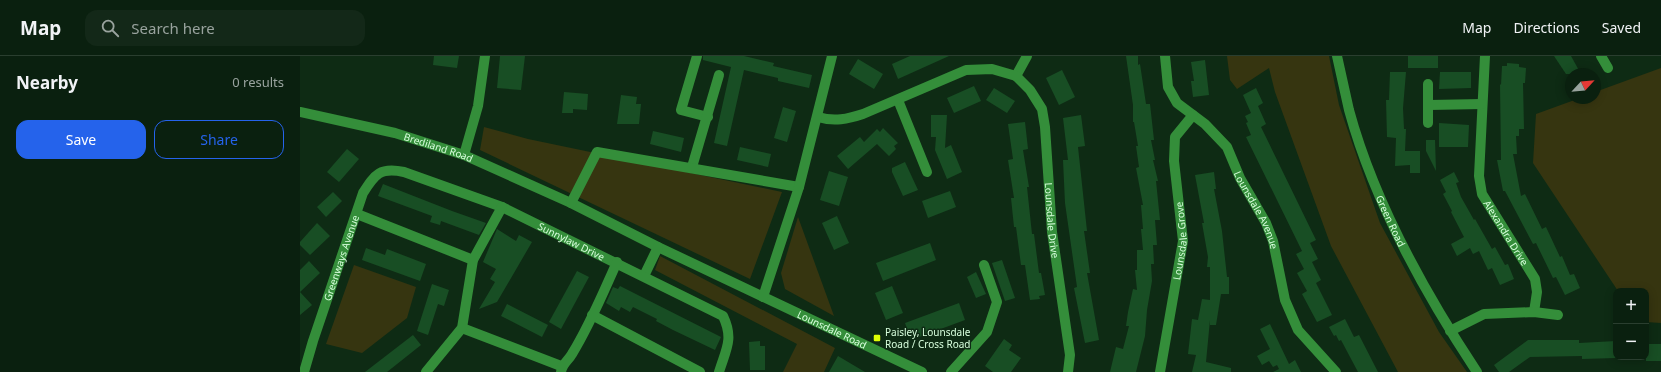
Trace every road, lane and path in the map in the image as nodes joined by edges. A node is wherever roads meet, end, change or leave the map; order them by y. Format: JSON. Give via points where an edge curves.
{"nodes":[{"id":1,"x":485,"y":56,"type":"edge"},
{"id":2,"x":697,"y":56,"type":"edge"},
{"id":3,"x":832,"y":56,"type":"edge"},
{"id":4,"x":1027,"y":56,"type":"edge"},
{"id":5,"x":1165,"y":56,"type":"edge"},
{"id":6,"x":1337,"y":56,"type":"edge"},
{"id":7,"x":1485,"y":56,"type":"edge"},
{"id":8,"x":1601,"y":56,"type":"edge"},
{"id":9,"x":1608,"y":68,"type":"dead end"},
{"id":10,"x":720,"y":75,"type":"dead end"},
{"id":11,"x":1016,"y":76,"type":"junction"},
{"id":12,"x":1428,"y":84,"type":"dead end"},
{"id":13,"x":898,"y":100,"type":"junction"},
{"id":14,"x":1482,"y":104,"type":"junction"},
{"id":15,"x":1429,"y":105,"type":"junction"},
{"id":16,"x":300,"y":112,"type":"edge"},
{"id":17,"x":1193,"y":115,"type":"junction"},
{"id":18,"x":708,"y":117,"type":"junction"},
{"id":19,"x":818,"y":117,"type":"junction"},
{"id":20,"x":1428,"y":123,"type":"dead end"},
{"id":21,"x":464,"y":155,"type":"junction"},
{"id":22,"x":692,"y":168,"type":"junction"},
{"id":23,"x":404,"y":172,"type":"joint"},
{"id":24,"x":927,"y":172,"type":"dead end"},
{"id":25,"x":799,"y":187,"type":"junction"},
{"id":26,"x":571,"y":203,"type":"junction"},
{"id":27,"x":502,"y":207,"type":"junction"},
{"id":28,"x":357,"y":214,"type":"junction"},
{"id":29,"x":658,"y":247,"type":"junction"},
{"id":30,"x":473,"y":260,"type":"junction"},
{"id":31,"x":617,"y":262,"type":"junction"},
{"id":32,"x":984,"y":265,"type":"dead end"},
{"id":33,"x":644,"y":276,"type":"junction"},
{"id":34,"x":763,"y":297,"type":"junction"},
{"id":35,"x":1534,"y":312,"type":"junction"},
{"id":36,"x":592,"y":315,"type":"junction"},
{"id":37,"x":1558,"y":315,"type":"dead end"},
{"id":38,"x":462,"y":328,"type":"junction"},
{"id":39,"x":1450,"y":331,"type":"junction"},
{"id":40,"x":902,"y":368,"type":"edge"},
{"id":41,"x":561,"y":369,"type":"edge"},
{"id":42,"x":304,"y":372,"type":"edge"},
{"id":43,"x":426,"y":372,"type":"edge"},
{"id":44,"x":700,"y":372,"type":"edge"},
{"id":45,"x":719,"y":372,"type":"edge"},
{"id":46,"x":922,"y":372,"type":"edge"},
{"id":47,"x":951,"y":372,"type":"edge"},
{"id":48,"x":1068,"y":372,"type":"edge"},
{"id":49,"x":1160,"y":372,"type":"edge"},
{"id":50,"x":1336,"y":372,"type":"edge"},
{"id":51,"x":1477,"y":372,"type":"edge"}],
"edges":[{"from":1,"to":21,"type":"street","via":[[478,106]]},
{"from":2,"to":18,"type":"street","via":[[681,110]]},
{"from":3,"to":19,"type":"street"},
{"from":4,"to":11,"type":"street"},
{"from":5,"to":17,"type":"street","name":"Lounsdale Avenue","via":[[1168,87],[1177,103]]},
{"from":6,"to":39,"type":"street","name":"Green Road","via":[[1350,111],[1374,180],[1406,253]]},
{"from":7,"to":14,"type":"street","name":"Alexandra Drive"},
{"from":8,"to":9,"type":"street"},
{"from":10,"to":18,"type":"street"},
{"from":11,"to":13,"type":"street","name":"Lounsdale Drive","via":[[992,69],[966,70]]},
{"from":11,"to":48,"type":"street","name":"Lounsdale Drive","via":[[1030,90],[1042,109],[1052,232],[1070,355]]},
{"from":12,"to":15,"type":"street"},
{"from":13,"to":19,"type":"street","name":"Lounsdale Drive","via":[[846,120],[827,120]]},
{"from":13,"to":24,"type":"street"},
{"from":14,"to":15,"type":"street"},
{"from":14,"to":35,"type":"street","name":"Alexandra Drive","via":[[1482,194],[1535,279],[1537,292]]},
{"from":15,"to":20,"type":"street"},
{"from":16,"to":21,"type":"street","name":"Brediland Road","via":[[394,133]]},
{"from":17,"to":49,"type":"street","name":"Lounsdale Grove","via":[[1175,137],[1174,160],[1183,241]]},
{"from":17,"to":50,"type":"street","name":"Lounsdale Avenue","via":[[1226,147],[1240,178],[1266,223],[1273,241],[1285,300],[1298,330]]},
{"from":18,"to":22,"type":"street"},
{"from":19,"to":25,"type":"street"},
{"from":21,"to":26,"type":"street","name":"Brediland Road"},
{"from":22,"to":25,"type":"street"},
{"from":22,"to":26,"type":"street","via":[[597,152]]},
{"from":23,"to":27,"type":"street","name":"Sunnylaw Drive"},
{"from":23,"to":28,"type":"street","name":"Greenways Avenue","via":[[388,170],[374,176],[363,193]]},
{"from":25,"to":34,"type":"street"},
{"from":26,"to":29,"type":"street","name":"Brediland Road"},
{"from":27,"to":30,"type":"street"},
{"from":27,"to":31,"type":"street","name":"Sunnylaw Drive"},
{"from":28,"to":30,"type":"street"},
{"from":28,"to":42,"type":"street","name":"Greenways Avenue"},
{"from":29,"to":33,"type":"street"},
{"from":29,"to":34,"type":"street","name":"Brediland Road"},
{"from":30,"to":38,"type":"street"},
{"from":31,"to":33,"type":"street","name":"Sunnylaw Drive"},
{"from":31,"to":36,"type":"street"},
{"from":32,"to":47,"type":"street","via":[[997,302],[987,332]]},
{"from":33,"to":45,"type":"street","name":"Sunnylaw Drive","via":[[723,316],[730,336]]},
{"from":34,"to":40,"type":"street","name":"Lounsdale Road"},
{"from":35,"to":37,"type":"street"},
{"from":35,"to":39,"type":"street","via":[[1484,314]]},
{"from":36,"to":41,"type":"street"},
{"from":36,"to":44,"type":"street"},
{"from":38,"to":41,"type":"street"},
{"from":38,"to":43,"type":"street"},
{"from":39,"to":51,"type":"street","name":"Green Road"},
{"from":40,"to":46,"type":"street","name":"Lounsdale Road"}]}
